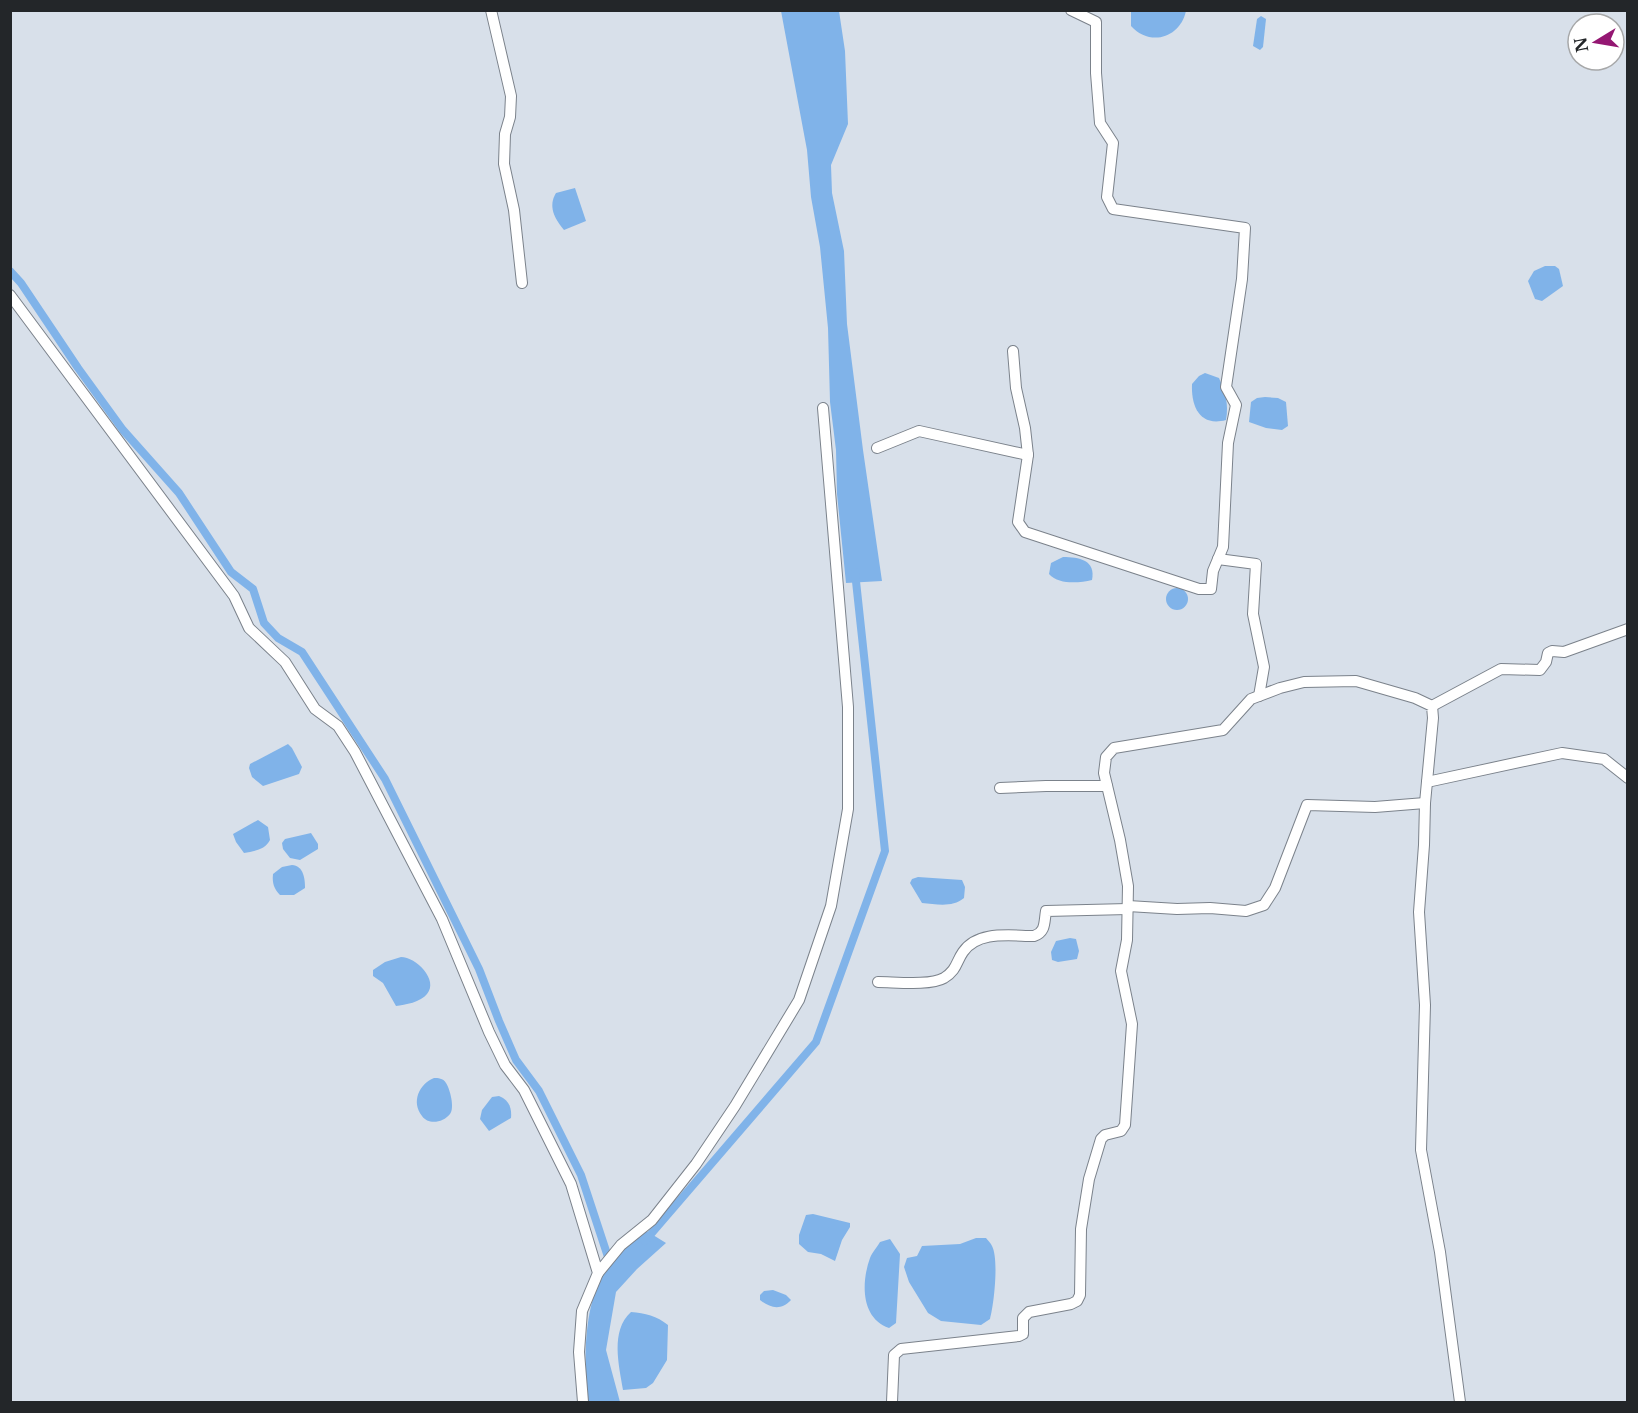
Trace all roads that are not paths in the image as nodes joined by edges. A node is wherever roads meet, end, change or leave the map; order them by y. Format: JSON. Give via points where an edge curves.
{"nodes":[{"id":1,"x":491,"y":10,"type":"edge"},
{"id":2,"x":1071,"y":10,"type":"edge"},
{"id":3,"x":522,"y":283,"type":"dead end"},
{"id":4,"x":10,"y":295,"type":"edge"},
{"id":5,"x":1013,"y":351,"type":"dead end"},
{"id":6,"x":823,"y":408,"type":"dead end"},
{"id":7,"x":878,"y":448,"type":"dead end"},
{"id":8,"x":1028,"y":455,"type":"junction"},
{"id":9,"x":1218,"y":559,"type":"junction"},
{"id":10,"x":1628,"y":629,"type":"edge"},
{"id":11,"x":1259,"y":696,"type":"junction"},
{"id":12,"x":1432,"y":706,"type":"junction"},
{"id":13,"x":1628,"y":778,"type":"edge"},
{"id":14,"x":1427,"y":782,"type":"junction"},
{"id":15,"x":1107,"y":786,"type":"junction"},
{"id":16,"x":1000,"y":788,"type":"dead end"},
{"id":17,"x":1425,"y":803,"type":"junction"},
{"id":18,"x":1128,"y":907,"type":"junction"},
{"id":19,"x":878,"y":982,"type":"dead end"},
{"id":20,"x":601,"y":1269,"type":"junction"},
{"id":21,"x":583,"y":1402,"type":"edge"},
{"id":22,"x":892,"y":1402,"type":"edge"},
{"id":23,"x":1460,"y":1402,"type":"edge"}],
"edges":[{"from":1,"to":3,"type":"street","via":[[511,96],[504,164],[514,210]]},
{"from":2,"to":9,"type":"street","via":[[1096,22],[1100,123],[1113,143],[1107,197],[1113,209],[1245,228],[1242,279],[1226,387],[1236,405],[1228,443],[1223,547]]},
{"from":4,"to":20,"type":"street","via":[[234,596],[249,628],[285,662],[315,708],[338,726],[355,752],[441,919],[489,1032],[524,1090],[571,1184]]},
{"from":5,"to":8,"type":"street"},
{"from":6,"to":20,"type":"street","via":[[848,707],[848,809],[831,906],[799,1000],[735,1106],[652,1220]]},
{"from":7,"to":8,"type":"street","via":[[919,431]]},
{"from":8,"to":9,"type":"street","via":[[1018,522],[1025,532],[1198,589],[1211,589]]},
{"from":9,"to":11,"type":"street","via":[[1257,564],[1253,614],[1264,667]]},
{"from":10,"to":12,"type":"street","via":[[1564,652],[1552,651],[1540,670],[1501,669]]},
{"from":11,"to":12,"type":"street","via":[[1304,682],[1356,681]]},
{"from":11,"to":15,"type":"street","via":[[1251,699],[1223,730],[1114,748],[1106,757]]},
{"from":12,"to":14,"type":"street"},
{"from":13,"to":14,"type":"street","via":[[1604,759],[1562,753]]},
{"from":14,"to":17,"type":"street"},
{"from":15,"to":16,"type":"street"},
{"from":15,"to":18,"type":"street","via":[[1128,886]]},
{"from":17,"to":18,"type":"street","via":[[1375,807],[1308,805],[1275,888],[1264,905],[1246,911]]},
{"from":17,"to":23,"type":"street","via":[[1419,912],[1425,1005],[1421,1150],[1440,1252]]},
{"from":18,"to":19,"type":"street","via":[[1046,911],[1040,934],[983,937],[962,952],[958,965],[943,979]]},
{"from":18,"to":22,"type":"street","via":[[1121,971],[1132,1024],[1125,1125],[1121,1131],[1101,1139],[1089,1179],[1081,1229],[1080,1295],[1071,1304],[1029,1312],[1023,1318],[1023,1334],[1019,1336],[901,1348],[894,1356]]},
{"from":20,"to":21,"type":"street","via":[[582,1311],[579,1352]]}]}
